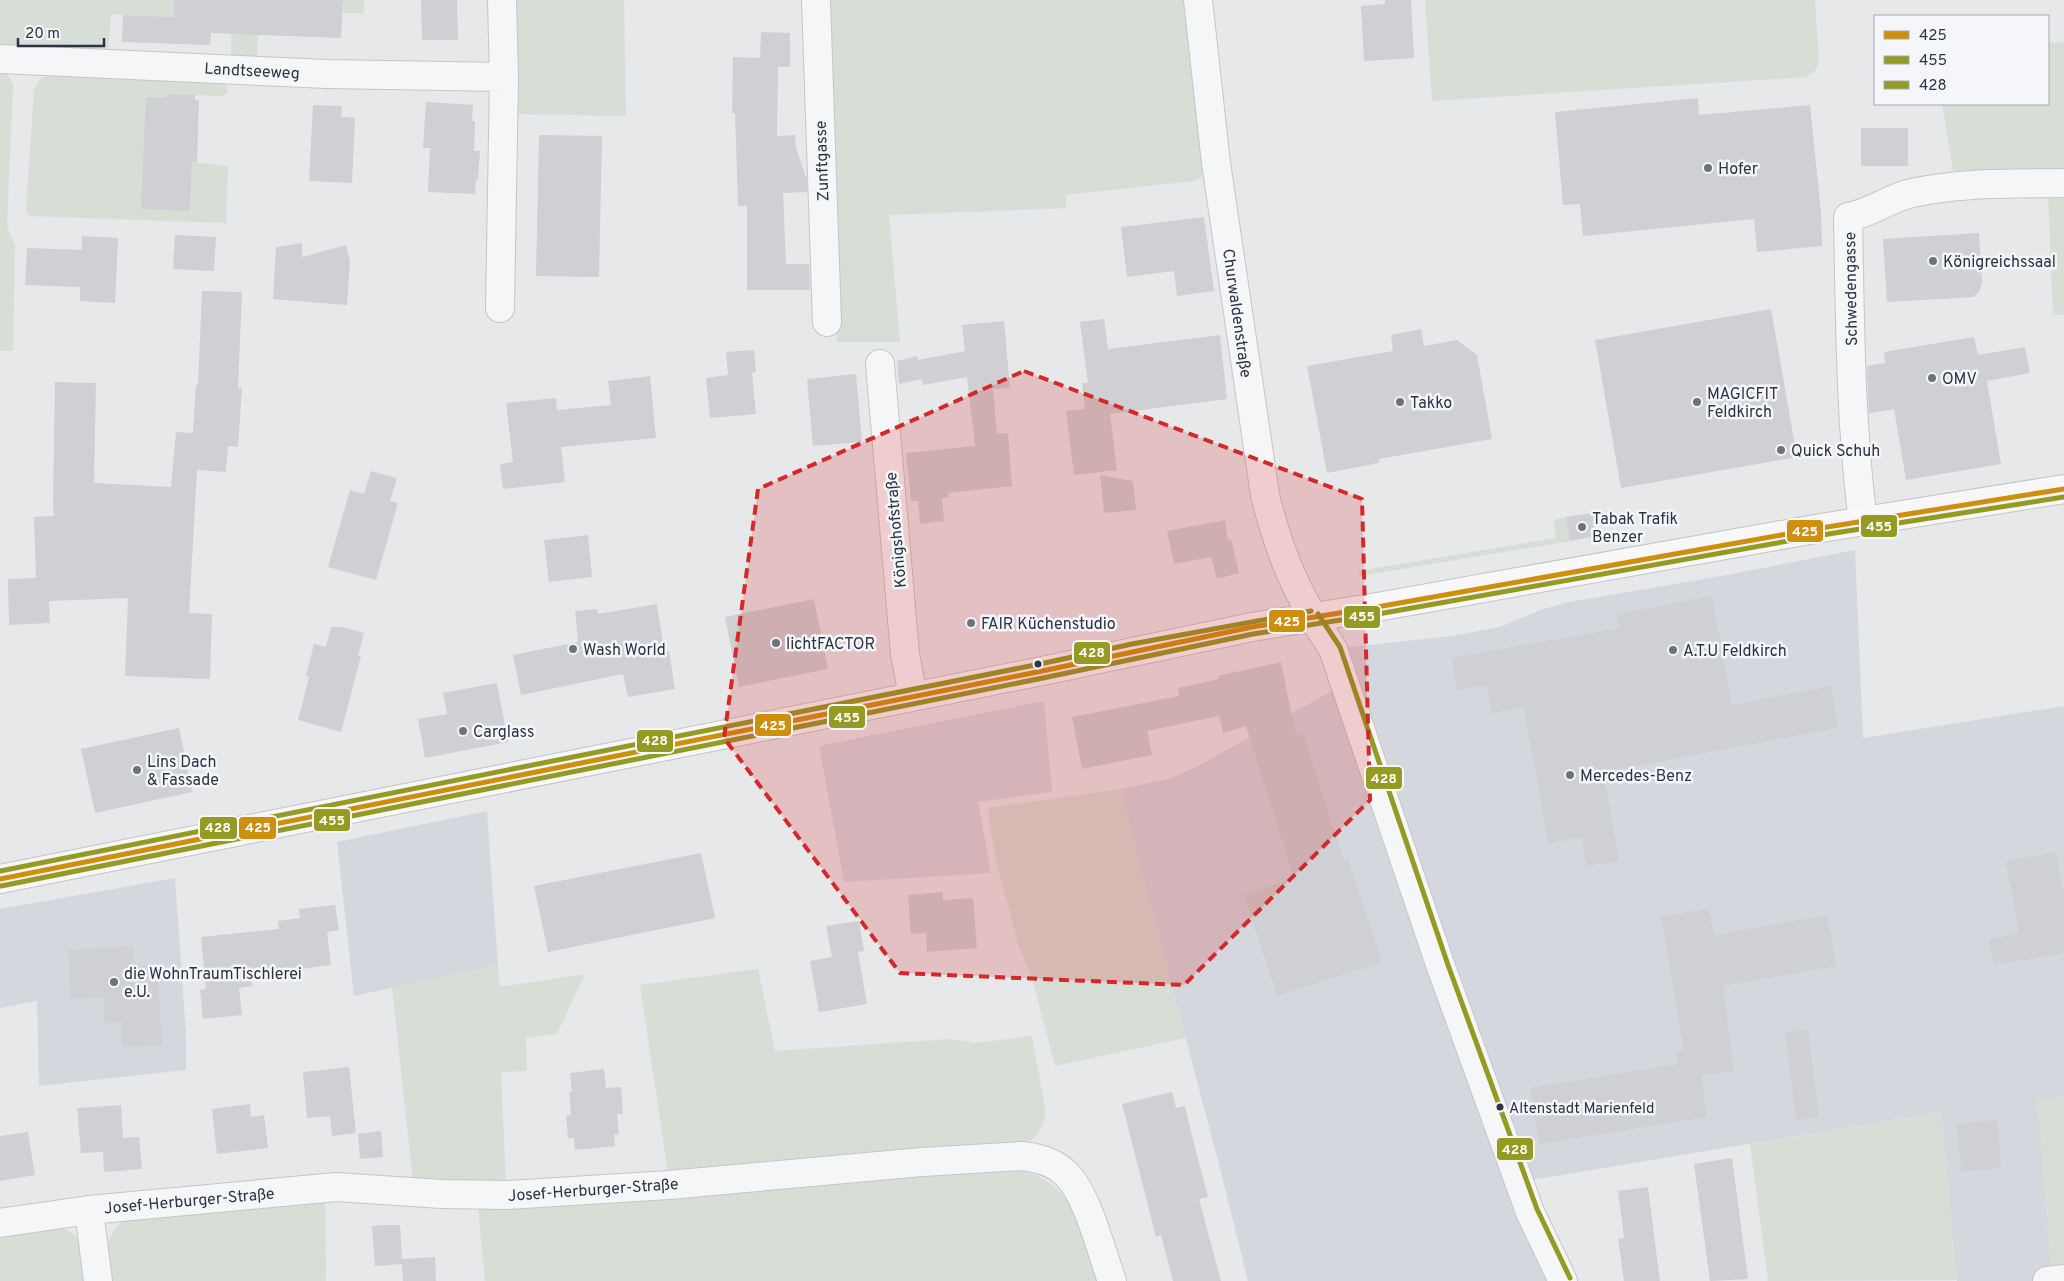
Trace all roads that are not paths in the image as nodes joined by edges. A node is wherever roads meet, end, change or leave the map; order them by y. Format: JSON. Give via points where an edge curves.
{"nodes":[{"id":1,"x":502,"y":0,"type":"edge"},
{"id":2,"x":816,"y":0,"type":"edge"},
{"id":3,"x":1198,"y":0,"type":"edge"},
{"id":4,"x":0,"y":59,"type":"edge"},
{"id":5,"x":504,"y":77,"type":"junction"},
{"id":6,"x":2064,"y":183,"type":"edge"},
{"id":7,"x":500,"y":308,"type":"dead end"},
{"id":8,"x":827,"y":322,"type":"dead end"},
{"id":9,"x":880,"y":364,"type":"dead end"},
{"id":10,"x":2064,"y":489,"type":"edge"},
{"id":11,"x":1863,"y":522,"type":"junction"},
{"id":12,"x":1312,"y":618,"type":"junction"},
{"id":13,"x":913,"y":696,"type":"junction"},
{"id":14,"x":0,"y":879,"type":"edge"},
{"id":15,"x":89,"y":1210,"type":"junction"},
{"id":16,"x":0,"y":1223,"type":"edge"},
{"id":17,"x":2064,"y":1279,"type":"edge"},
{"id":18,"x":98,"y":1281,"type":"edge"},
{"id":19,"x":1112,"y":1281,"type":"edge"},
{"id":20,"x":1563,"y":1281,"type":"edge"},
{"id":21,"x":2047,"y":1281,"type":"edge"}],
"edges":[{"from":1,"to":5,"type":"street"},
{"from":2,"to":8,"type":"street","name":"Zunftgasse"},
{"from":3,"to":12,"type":"street","name":"Churwaldenstraße","via":[[1216,163],[1265,495],[1280,552]]},
{"from":4,"to":5,"type":"street","name":"Landtseeweg","via":[[328,74]]},
{"from":5,"to":7,"type":"street"},
{"from":6,"to":11,"type":"street","name":"Schwedengasse","via":[[1932,189],[1896,197],[1872,211],[1848,217],[1858,487]]},
{"from":9,"to":13,"type":"street","name":"Königshofstraße","via":[[905,654]]},
{"from":10,"to":11,"type":"main road"},
{"from":11,"to":12,"type":"main road"},
{"from":12,"to":13,"type":"main road"},
{"from":12,"to":20,"type":"street","name":"Churwaldenstraße","via":[[1333,649],[1441,967],[1522,1190]]},
{"from":13,"to":14,"type":"main road"},
{"from":15,"to":16,"type":"street","name":"Josef-Herburger-Straße"},
{"from":15,"to":18,"type":"street"},
{"from":15,"to":19,"type":"street","name":"Josef-Herburger-Straße","via":[[336,1187],[459,1194],[563,1193],[922,1162],[1030,1157],[1052,1164],[1076,1186]]},
{"from":17,"to":21,"type":"street"}]}
